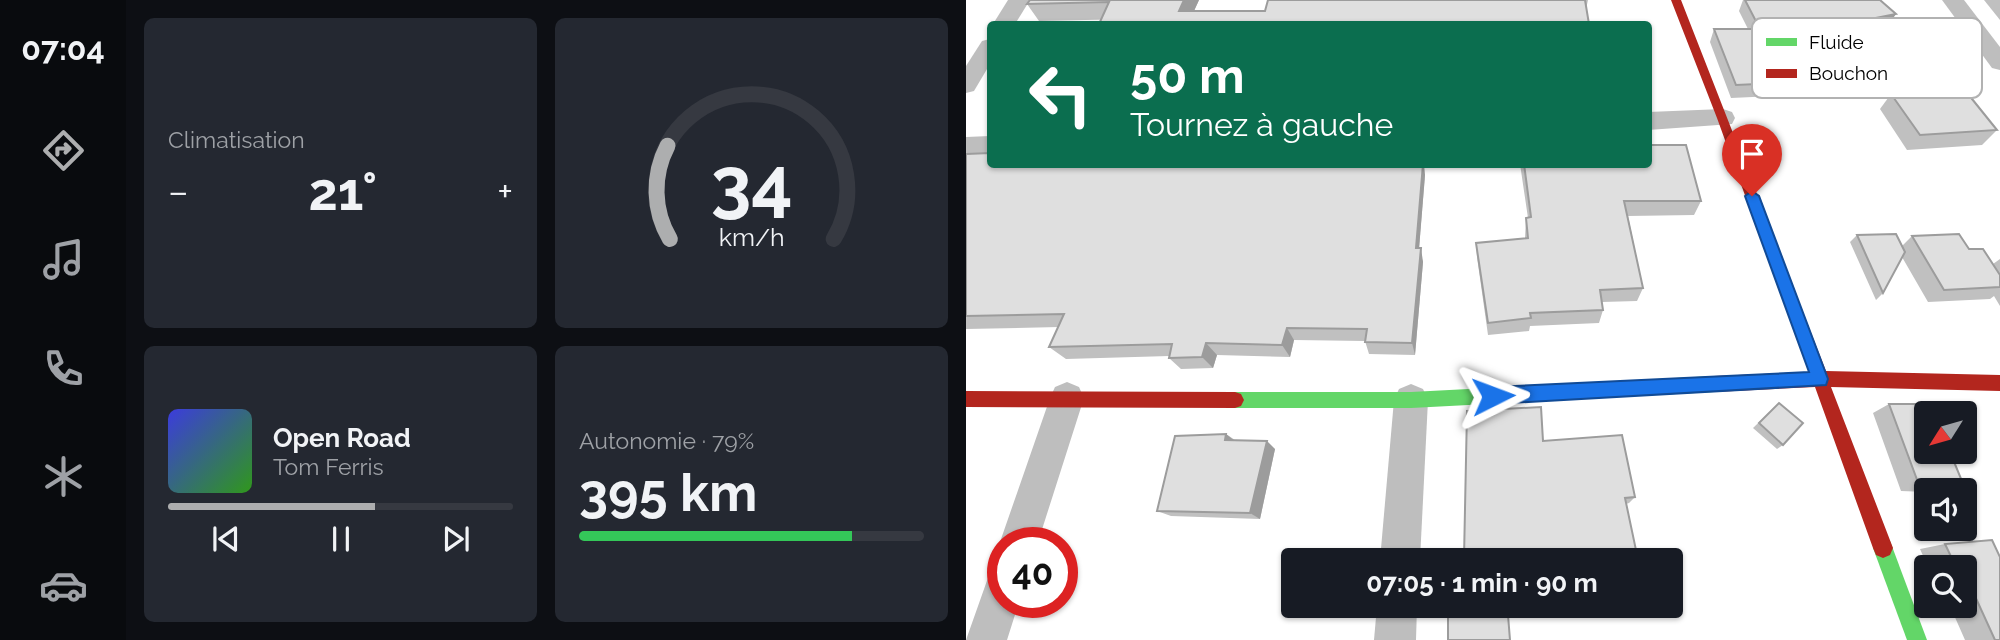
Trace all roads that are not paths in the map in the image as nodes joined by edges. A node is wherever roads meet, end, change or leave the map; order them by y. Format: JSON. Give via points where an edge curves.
{"nodes":[{"id":1,"x":1019,"y":0,"type":"edge"},
{"id":2,"x":1676,"y":0,"type":"edge"},
{"id":3,"x":1953,"y":0,"type":"edge"},
{"id":4,"x":1966,"y":18,"type":"edge"},
{"id":5,"x":1006,"y":21,"type":"edge"},
{"id":6,"x":1982,"y":39,"type":"edge"},
{"id":7,"x":987,"y":51,"type":"edge"},
{"id":8,"x":2000,"y":63,"type":"edge"},
{"id":9,"x":966,"y":85,"type":"edge"},
{"id":10,"x":1723,"y":118,"type":"junction"},
{"id":11,"x":1652,"y":121,"type":"edge"},
{"id":12,"x":987,"y":145,"type":"edge"},
{"id":13,"x":966,"y":146,"type":"edge"},
{"id":14,"x":1820,"y":379,"type":"junction"},
{"id":15,"x":2000,"y":383,"type":"edge"},
{"id":16,"x":1067,"y":398,"type":"junction"},
{"id":17,"x":966,"y":399,"type":"edge"},
{"id":18,"x":1411,"y":400,"type":"junction"},
{"id":19,"x":1023,"y":527,"type":"edge"},
{"id":20,"x":1401,"y":548,"type":"edge"},
{"id":21,"x":993,"y":618,"type":"edge"},
{"id":22,"x":1396,"y":618,"type":"edge"},
{"id":23,"x":986,"y":640,"type":"edge"},
{"id":24,"x":1395,"y":640,"type":"edge"},
{"id":25,"x":1917,"y":640,"type":"edge"}],
"edges":[{"from":1,"to":5,"type":"street"},
{"from":2,"to":10,"type":"street"},
{"from":3,"to":4,"type":"street"},
{"from":6,"to":8,"type":"street"},
{"from":7,"to":9,"type":"street"},
{"from":10,"to":11,"type":"street"},
{"from":10,"to":14,"type":"street"},
{"from":12,"to":13,"type":"street"},
{"from":14,"to":15,"type":"street"},
{"from":14,"to":18,"type":"street"},
{"from":14,"to":25,"type":"street"},
{"from":16,"to":17,"type":"street"},
{"from":16,"to":18,"type":"street"},
{"from":16,"to":19,"type":"street"},
{"from":18,"to":20,"type":"street"},
{"from":21,"to":23,"type":"street"},
{"from":22,"to":24,"type":"street"}]}
